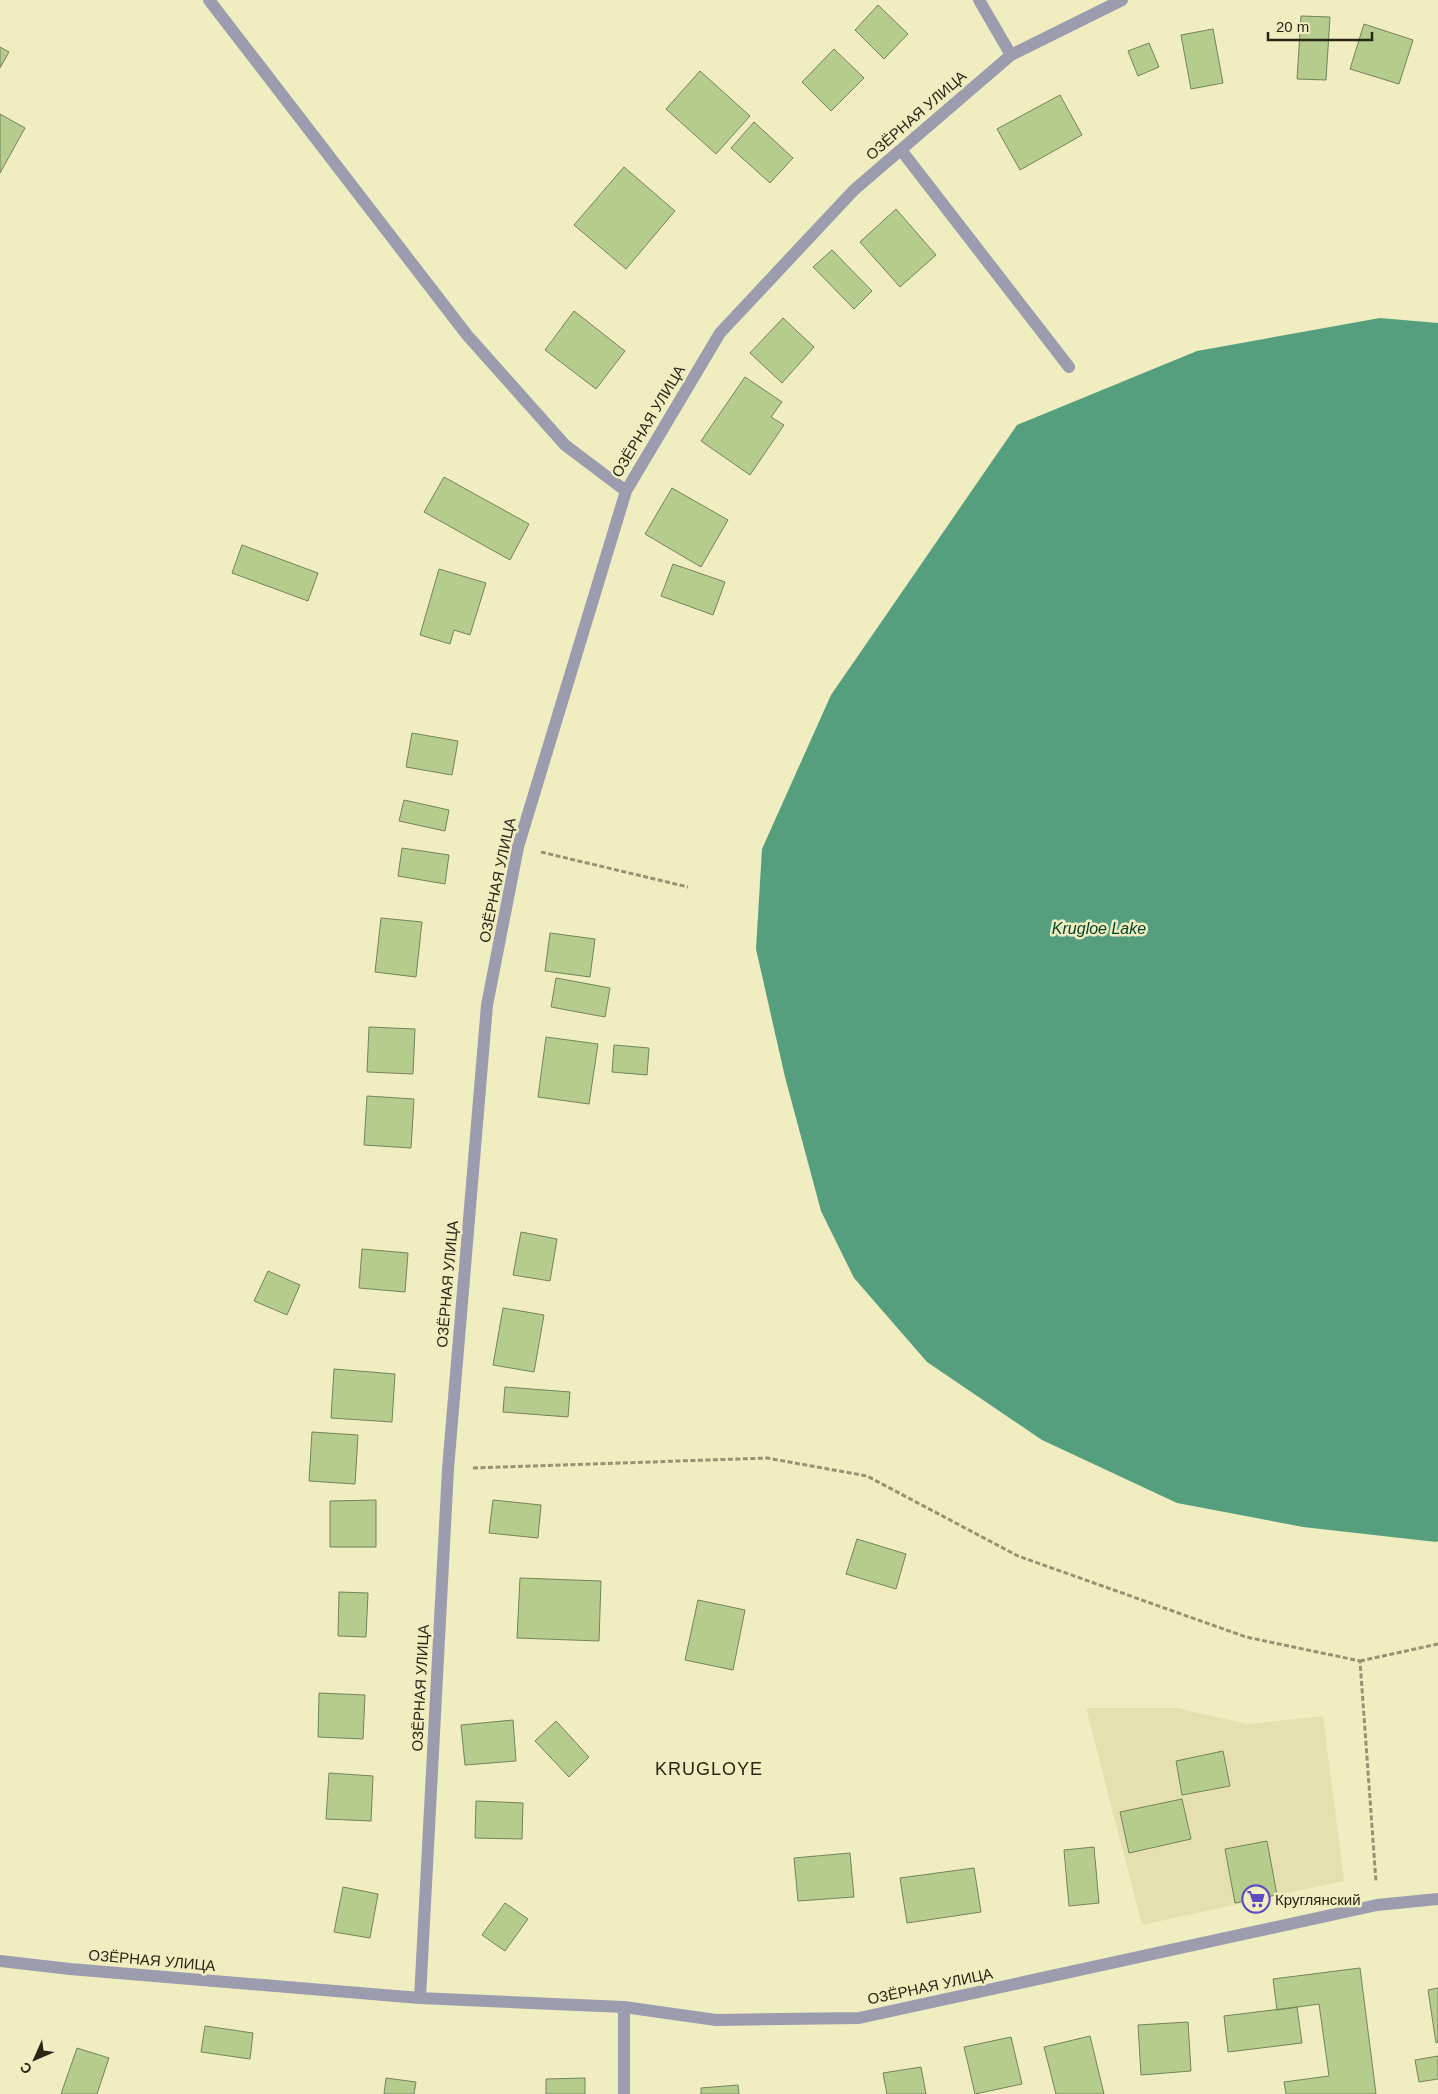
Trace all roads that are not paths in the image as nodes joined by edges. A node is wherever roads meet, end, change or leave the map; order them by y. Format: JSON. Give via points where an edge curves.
{"nodes":[{"id":1,"x":209,"y":0,"type":"edge"},
{"id":2,"x":978,"y":0,"type":"edge"},
{"id":3,"x":1122,"y":0,"type":"edge"},
{"id":4,"x":1011,"y":55,"type":"junction"},
{"id":5,"x":901,"y":150,"type":"junction"},
{"id":6,"x":1069,"y":367,"type":"dead end"},
{"id":7,"x":626,"y":491,"type":"junction"},
{"id":8,"x":1438,"y":1899,"type":"edge"},
{"id":9,"x":0,"y":1961,"type":"edge"},
{"id":10,"x":420,"y":1998,"type":"junction"},
{"id":11,"x":624,"y":2007,"type":"junction"},
{"id":12,"x":624,"y":2094,"type":"edge"}],
"edges":[{"from":1,"to":7,"type":"street","via":[[467,335],[565,445]]},
{"from":2,"to":4,"type":"street"},
{"from":3,"to":4,"type":"street","name":"ОЗЁРНАЯ УЛИЦА"},
{"from":4,"to":5,"type":"street","name":"ОЗЁРНАЯ УЛИЦА"},
{"from":5,"to":6,"type":"street"},
{"from":5,"to":7,"type":"street","name":"ОЗЁРНАЯ УЛИЦА","via":[[854,190],[720,333]]},
{"from":7,"to":10,"type":"street","name":"ОЗЁРНАЯ УЛИЦА","via":[[518,847],[487,1005],[448,1469]]},
{"from":8,"to":11,"type":"street","name":"ОЗЁРНАЯ УЛИЦА","via":[[1377,1905],[859,2018],[716,2020]]},
{"from":9,"to":10,"type":"street","name":"ОЗЁРНАЯ УЛИЦА"},
{"from":10,"to":11,"type":"street","name":"ОЗЁРНАЯ УЛИЦА"},
{"from":11,"to":12,"type":"street"}]}
